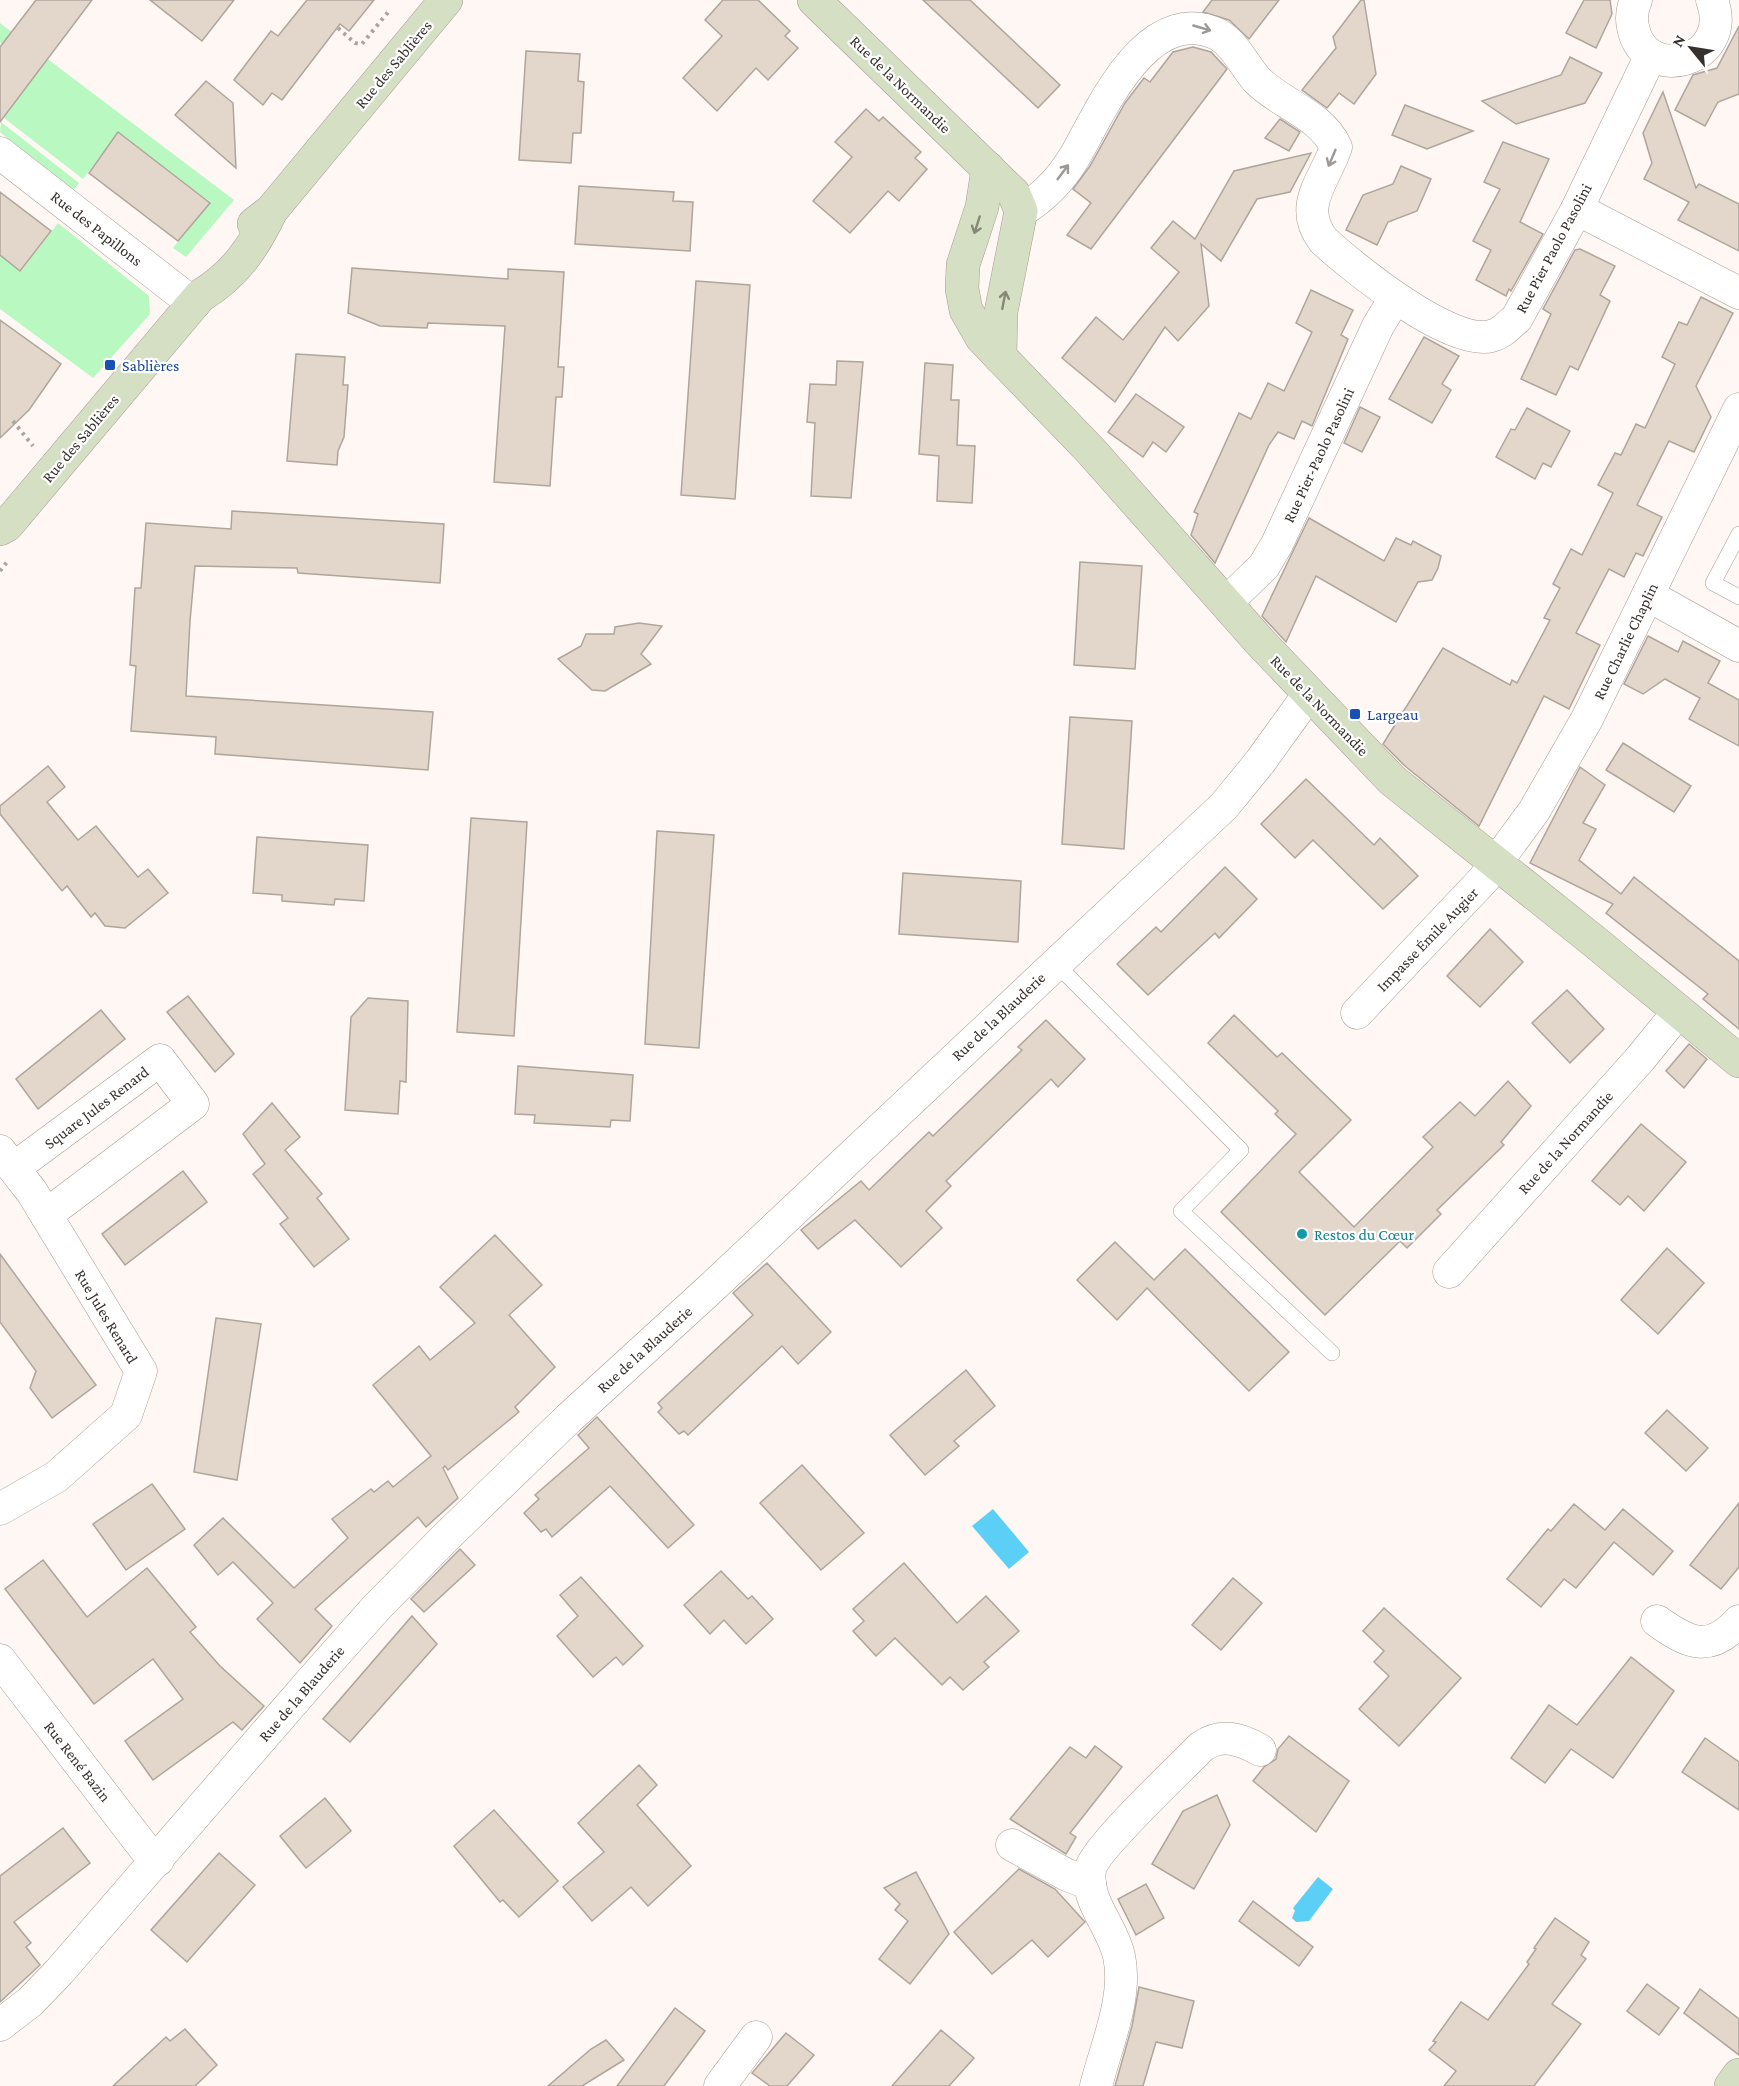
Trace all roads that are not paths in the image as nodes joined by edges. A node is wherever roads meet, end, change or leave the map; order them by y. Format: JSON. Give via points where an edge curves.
{"nodes":[{"id":1,"x":446,"y":0,"type":"edge"},
{"id":2,"x":814,"y":0,"type":"edge"},
{"id":3,"x":1636,"y":0,"type":"edge"},
{"id":4,"x":1712,"y":0,"type":"edge"},
{"id":5,"x":1651,"y":55,"type":"junction"},
{"id":6,"x":0,"y":153,"type":"edge"},
{"id":7,"x":988,"y":168,"type":"junction"},
{"id":8,"x":1577,"y":209,"type":"junction"},
{"id":9,"x":1021,"y":211,"type":"junction"},
{"id":10,"x":1739,"y":293,"type":"edge"},
{"id":11,"x":1395,"y":298,"type":"junction"},
{"id":12,"x":197,"y":300,"type":"junction"},
{"id":13,"x":1000,"y":357,"type":"junction"},
{"id":14,"x":1739,"y":409,"type":"edge"},
{"id":15,"x":2,"y":534,"type":"edge"},
{"id":16,"x":1739,"y":534,"type":"edge"},
{"id":17,"x":1648,"y":595,"type":"junction"},
{"id":18,"x":1739,"y":597,"type":"edge"},
{"id":19,"x":1227,"y":602,"type":"junction"},
{"id":20,"x":1739,"y":646,"type":"edge"},
{"id":21,"x":1308,"y":694,"type":"junction"},
{"id":22,"x":1496,"y":864,"type":"junction"},
{"id":23,"x":1055,"y":963,"type":"junction"},
{"id":24,"x":1679,"y":1011,"type":"junction"},
{"id":25,"x":1357,"y":1013,"type":"dead end"},
{"id":26,"x":1739,"y":1061,"type":"edge"},
{"id":27,"x":7,"y":1160,"type":"edge"},
{"id":28,"x":46,"y":1215,"type":"junction"},
{"id":29,"x":1449,"y":1272,"type":"dead end"},
{"id":30,"x":1332,"y":1353,"type":"dead end"},
{"id":31,"x":0,"y":1509,"type":"edge"},
{"id":32,"x":1657,"y":1621,"type":"dead end"},
{"id":33,"x":1739,"y":1621,"type":"edge"},
{"id":34,"x":0,"y":1660,"type":"edge"},
{"id":35,"x":1260,"y":1750,"type":"dead end"},
{"id":36,"x":1012,"y":1845,"type":"dead end"},
{"id":37,"x":158,"y":1860,"type":"junction"},
{"id":38,"x":1090,"y":1884,"type":"junction"},
{"id":39,"x":0,"y":2025,"type":"edge"},
{"id":40,"x":756,"y":2037,"type":"dead end"},
{"id":41,"x":1739,"y":2075,"type":"edge"},
{"id":42,"x":720,"y":2086,"type":"edge"},
{"id":43,"x":1096,"y":2086,"type":"edge"},
{"id":44,"x":1731,"y":2086,"type":"edge"}],
"edges":[{"from":1,"to":12,"type":"street","name":"Rue des Sablières","via":[[271,211],[238,267]]},
{"from":2,"to":7,"type":"street","name":"Rue de la Normandie"},
{"from":3,"to":5,"type":"street","via":[[1631,20],[1634,34]]},
{"from":4,"to":5,"type":"street","via":[[1716,24],[1704,49],[1679,61]]},
{"from":5,"to":8,"type":"street","name":"Rue Pier Paolo Pasolini"},
{"from":6,"to":12,"type":"street","name":"Rue des Papillons"},
{"from":7,"to":9,"type":"street","name":"Rue de la Normandie","via":[[1014,194]]},
{"from":7,"to":13,"type":"street","name":"Rue de la Normandie","one_way":true,"via":[[982,207],[963,265],[962,289],[973,326]]},
{"from":8,"to":10,"type":"street"},
{"from":8,"to":11,"type":"street","name":"Rue Pier Paolo Pasolini","via":[[1517,318],[1491,336],[1460,333]]},
{"from":9,"to":11,"type":"street","name":"Rue Pier Paolo Pasolini","one_way":true,"via":[[1042,196],[1075,157],[1101,103],[1148,40],[1164,29],[1185,24],[1203,27],[1233,47],[1259,82],[1331,136],[1336,147],[1312,202],[1314,228],[1332,248]]},
{"from":13,"to":9,"type":"street","one_way":true,"via":[[1001,312]]},
{"from":11,"to":19,"type":"street","name":"Rue Pier-Paolo Pasolini","via":[[1378,326],[1277,544],[1264,566]]},
{"from":12,"to":15,"type":"street","name":"Rue des Sablières"},
{"from":13,"to":19,"type":"street","name":"Rue de la Normandie"},
{"from":14,"to":17,"type":"street","name":"Rue Charlie Chaplin"},
{"from":16,"to":18,"type":"lane","via":[[1713,583]]},
{"from":17,"to":20,"type":"street"},
{"from":17,"to":22,"type":"street","name":"Rue Charlie Chaplin","via":[[1587,719],[1534,811]]},
{"from":19,"to":21,"type":"street","name":"Rue de la Normandie"},
{"from":21,"to":22,"type":"street","name":"Rue de la Normandie","via":[[1392,780]]},
{"from":21,"to":23,"type":"street","name":"Rue de la Blauderie","via":[[1224,806]]},
{"from":22,"to":24,"type":"street","name":"Rue de la Normandie"},
{"from":22,"to":25,"type":"street","name":"Impasse Émile Augier"},
{"from":23,"to":30,"type":"lane","via":[[1241,1150],[1181,1211]]},
{"from":23,"to":37,"type":"street","name":"Rue de la Blauderie","via":[[447,1536],[313,1678]]},
{"from":24,"to":26,"type":"street","name":"Rue de la Normandie"},
{"from":24,"to":29,"type":"street","name":"Rue de la Normandie"},
{"from":27,"to":28,"type":"street","name":"Rue Jules Renard"},
{"from":27,"to":28,"type":"street","name":"Square Jules Renard","via":[[160,1060],[193,1104]]},
{"from":28,"to":31,"type":"street","name":"Rue Jules Renard","via":[[141,1371],[126,1415],[56,1477]]},
{"from":32,"to":33,"type":"street","via":[[1682,1639],[1701,1643],[1717,1638]]},
{"from":34,"to":37,"type":"street","name":"Rue René Bazin","via":[[145,1849]]},
{"from":35,"to":38,"type":"street","via":[[1232,1738],[1212,1740],[1201,1748],[1104,1847],[1090,1868]]},
{"from":36,"to":38,"type":"street"},
{"from":37,"to":39,"type":"street","name":"Rue de la Blauderie","via":[[30,2002]]},
{"from":38,"to":43,"type":"street","via":[[1093,1898],[1114,1937],[1121,1977]]},
{"from":40,"to":42,"type":"street"},
{"from":41,"to":44,"type":"street"}]}
